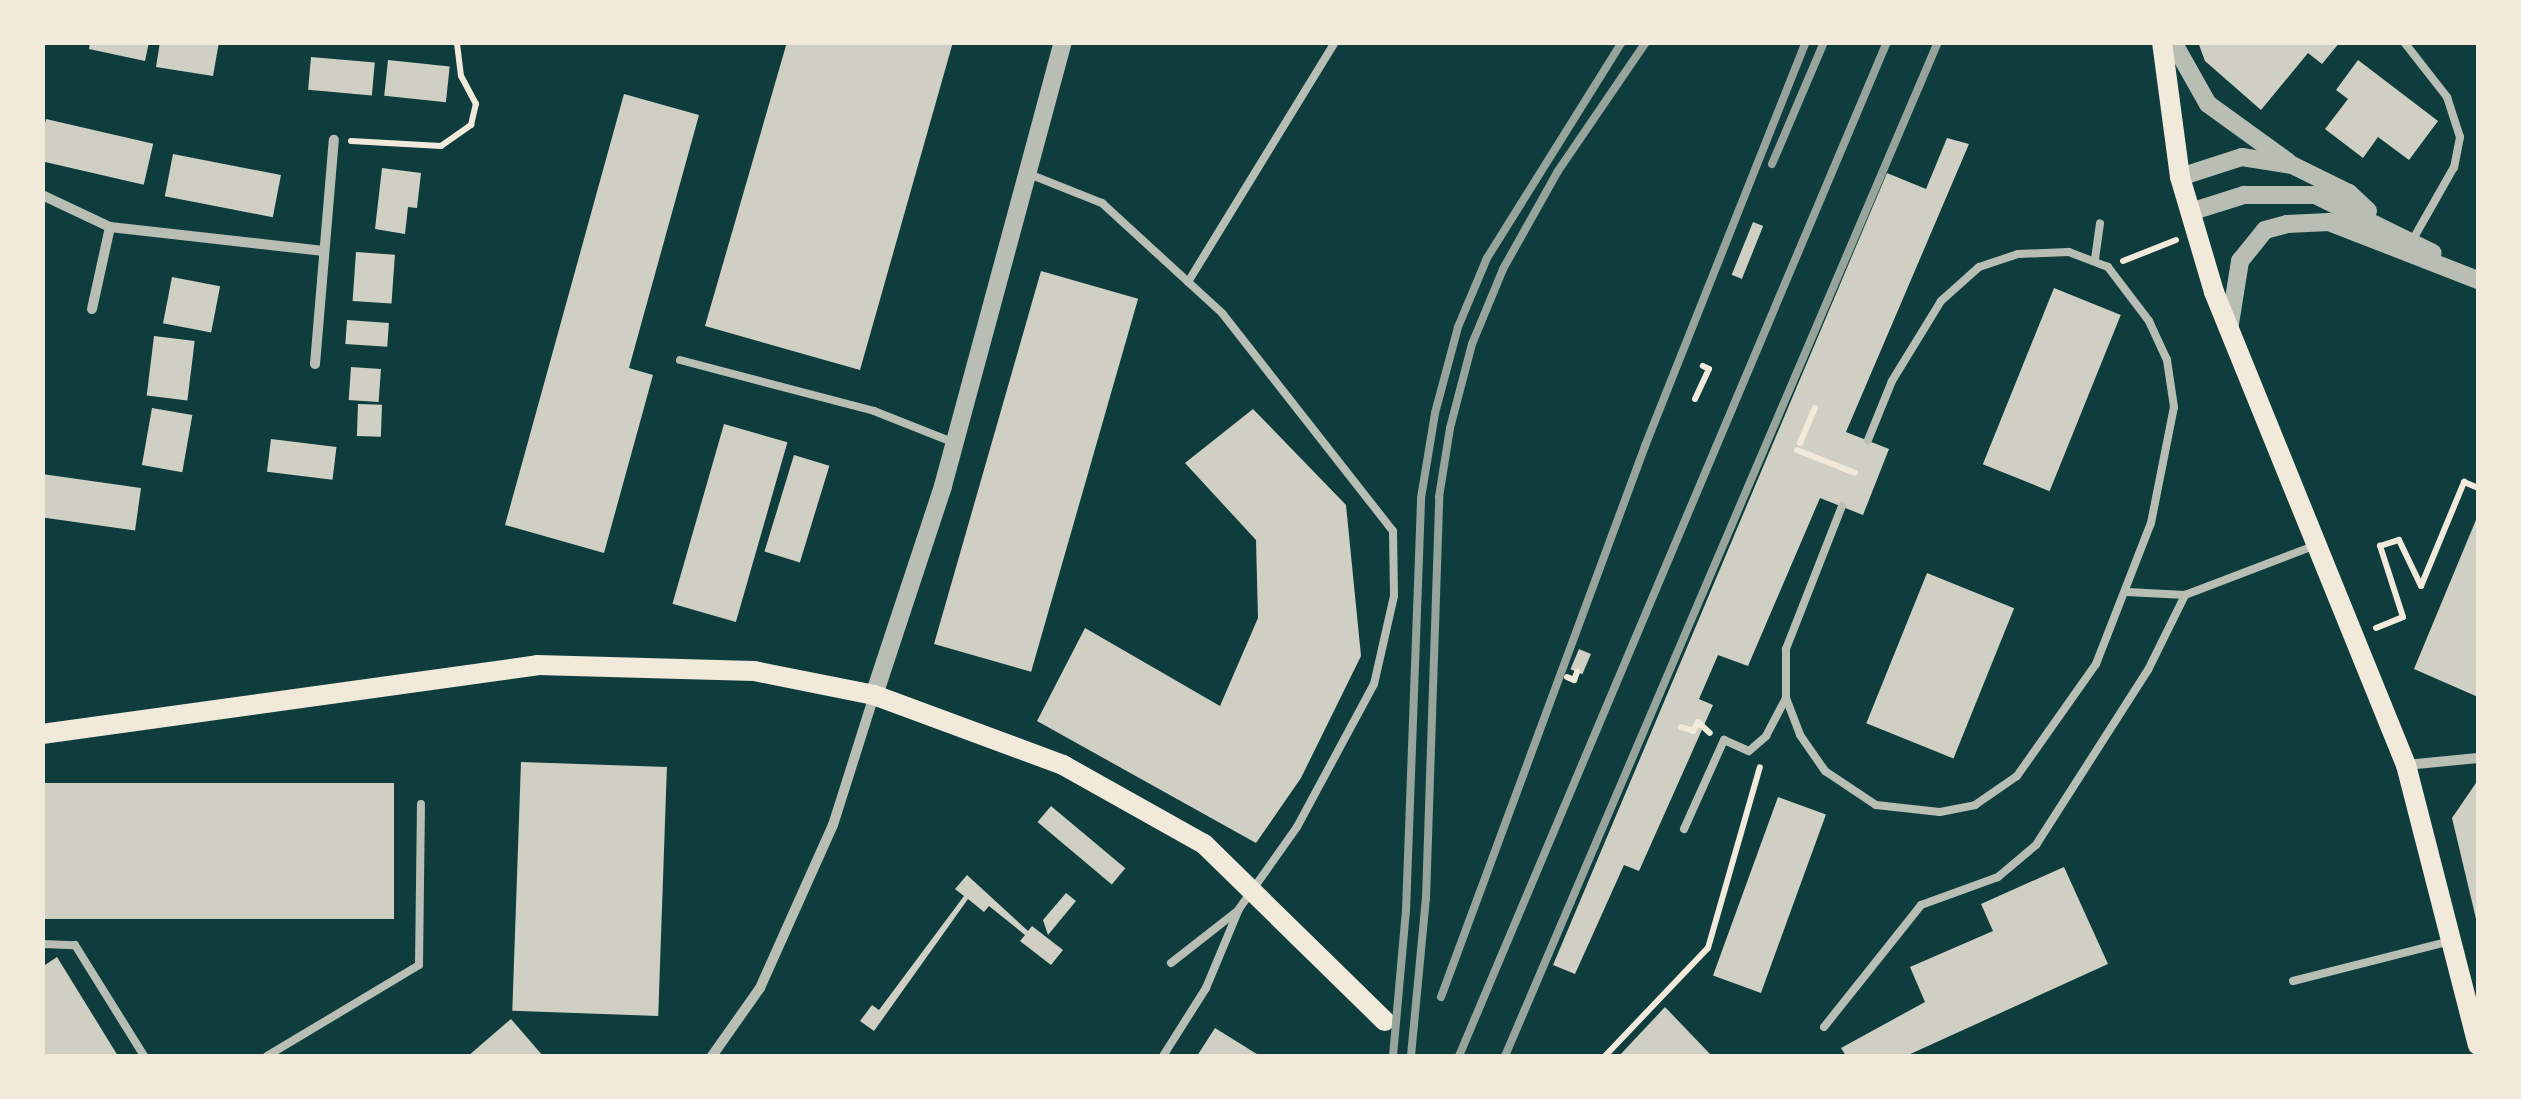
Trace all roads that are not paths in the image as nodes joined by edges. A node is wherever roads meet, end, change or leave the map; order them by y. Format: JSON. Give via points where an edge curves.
{"nodes":[{"id":1,"x":1063,"y":42,"type":"edge"},
{"id":2,"x":1335,"y":42,"type":"edge"},
{"id":3,"x":2162,"y":42,"type":"edge"},
{"id":4,"x":2173,"y":42,"type":"edge"},
{"id":5,"x":2404,"y":42,"type":"edge"},
{"id":6,"x":334,"y":140,"type":"road end"},
{"id":7,"x":2292,"y":165,"type":"junction"},
{"id":8,"x":1028,"y":174,"type":"junction"},
{"id":9,"x":2180,"y":177,"type":"junction"},
{"id":10,"x":42,"y":195,"type":"edge"},
{"id":11,"x":2194,"y":222,"type":"junction"},
{"id":12,"x":2380,"y":222,"type":"junction"},
{"id":13,"x":2100,"y":223,"type":"dead end"},
{"id":14,"x":110,"y":227,"type":"junction"},
{"id":15,"x":2412,"y":240,"type":"junction"},
{"id":16,"x":324,"y":252,"type":"junction"},
{"id":17,"x":2095,"y":259,"type":"junction"},
{"id":18,"x":2478,"y":280,"type":"edge"},
{"id":19,"x":1188,"y":282,"type":"junction"},
{"id":20,"x":92,"y":309,"type":"dead end"},
{"id":21,"x":2229,"y":334,"type":"junction"},
{"id":22,"x":680,"y":360,"type":"dead end"},
{"id":23,"x":316,"y":364,"type":"dead end"},
{"id":24,"x":1868,"y":440,"type":"dead end"},
{"id":25,"x":956,"y":443,"type":"junction"},
{"id":26,"x":1842,"y":506,"type":"dead end"},
{"id":27,"x":2317,"y":544,"type":"junction"},
{"id":28,"x":2126,"y":592,"type":"junction"},
{"id":29,"x":2184,"y":595,"type":"junction"},
{"id":30,"x":874,"y":695,"type":"junction"},
{"id":31,"x":1786,"y":698,"type":"junction"},
{"id":32,"x":42,"y":734,"type":"edge"},
{"id":33,"x":2478,"y":758,"type":"edge"},
{"id":34,"x":2406,"y":765,"type":"junction"},
{"id":35,"x":421,"y":804,"type":"dead end"},
{"id":36,"x":1684,"y":829,"type":"dead end"},
{"id":37,"x":1240,"y":909,"type":"junction"},
{"id":38,"x":2452,"y":941,"type":"junction"},
{"id":39,"x":42,"y":944,"type":"edge"},
{"id":40,"x":1171,"y":962,"type":"dead end"},
{"id":41,"x":2292,"y":981,"type":"dead end"},
{"id":42,"x":2474,"y":1009,"type":"edge"},
{"id":43,"x":1385,"y":1021,"type":"dead end"},
{"id":44,"x":1824,"y":1027,"type":"dead end"},
{"id":45,"x":2478,"y":1045,"type":"edge"},
{"id":46,"x":144,"y":1056,"type":"edge"},
{"id":47,"x":267,"y":1056,"type":"edge"},
{"id":48,"x":712,"y":1056,"type":"edge"},
{"id":49,"x":1163,"y":1056,"type":"edge"}],
"edges":[{"from":1,"to":8,"type":"street"},
{"from":2,"to":19,"type":"lane"},
{"from":3,"to":9,"type":"main road"},
{"from":4,"to":7,"type":"street","via":[[2208,104]]},
{"from":5,"to":15,"type":"lane","via":[[2447,97],[2460,137],[2454,167]]},
{"from":6,"to":16,"type":"street"},
{"from":7,"to":9,"type":"street","via":[[2242,156]]},
{"from":7,"to":12,"type":"street","via":[[2349,193]]},
{"from":8,"to":19,"type":"lane","via":[[1102,203]]},
{"from":8,"to":25,"type":"street"},
{"from":9,"to":11,"type":"main road"},
{"from":10,"to":14,"type":"street"},
{"from":11,"to":12,"type":"street","via":[[2244,195],[2315,195]]},
{"from":11,"to":21,"type":"main road"},
{"from":12,"to":15,"type":"street"},
{"from":13,"to":17,"type":"lane"},
{"from":14,"to":16,"type":"street"},
{"from":14,"to":20,"type":"street"},
{"from":15,"to":18,"type":"street"},
{"from":16,"to":23,"type":"street"},
{"from":17,"to":24,"type":"lane","via":[[2018,254],[1979,267],[1941,301],[1892,381]]},
{"from":17,"to":28,"type":"lane","via":[[2108,267],[2162,347],[2174,407],[2151,523]]},
{"from":18,"to":21,"type":"street","via":[[2329,222],[2287,224],[2266,230],[2240,261]]},
{"from":19,"to":37,"type":"lane","via":[[1222,313],[1393,531],[1394,596],[1374,684],[1298,827]]},
{"from":21,"to":27,"type":"main road"},
{"from":22,"to":25,"type":"lane","via":[[874,412]]},
{"from":25,"to":30,"type":"street"},
{"from":26,"to":31,"type":"lane","via":[[1786,649]]},
{"from":27,"to":29,"type":"lane"},
{"from":27,"to":34,"type":"main road"},
{"from":28,"to":29,"type":"lane"},
{"from":28,"to":31,"type":"lane","via":[[2096,664],[2017,776],[1975,805],[1940,812],[1876,805],[1825,772]]},
{"from":29,"to":44,"type":"lane","via":[[2148,670],[2036,845],[1998,877],[1921,905]]},
{"from":30,"to":32,"type":"main road","via":[[754,671],[538,665]]},
{"from":30,"to":43,"type":"main road","via":[[1064,764],[1204,844]]},
{"from":30,"to":48,"type":"street","via":[[833,825],[768,970]]},
{"from":31,"to":36,"type":"lane","via":[[1766,736],[1749,751],[1723,742]]},
{"from":33,"to":34,"type":"street"},
{"from":34,"to":38,"type":"main road"},
{"from":35,"to":47,"type":"lane","via":[[418,965]]},
{"from":37,"to":40,"type":"lane"},
{"from":37,"to":49,"type":"lane","via":[[1206,988]]},
{"from":38,"to":41,"type":"lane"},
{"from":38,"to":42,"type":"main road"},
{"from":39,"to":46,"type":"lane","via":[[75,945]]},
{"from":42,"to":45,"type":"main road"}]}
